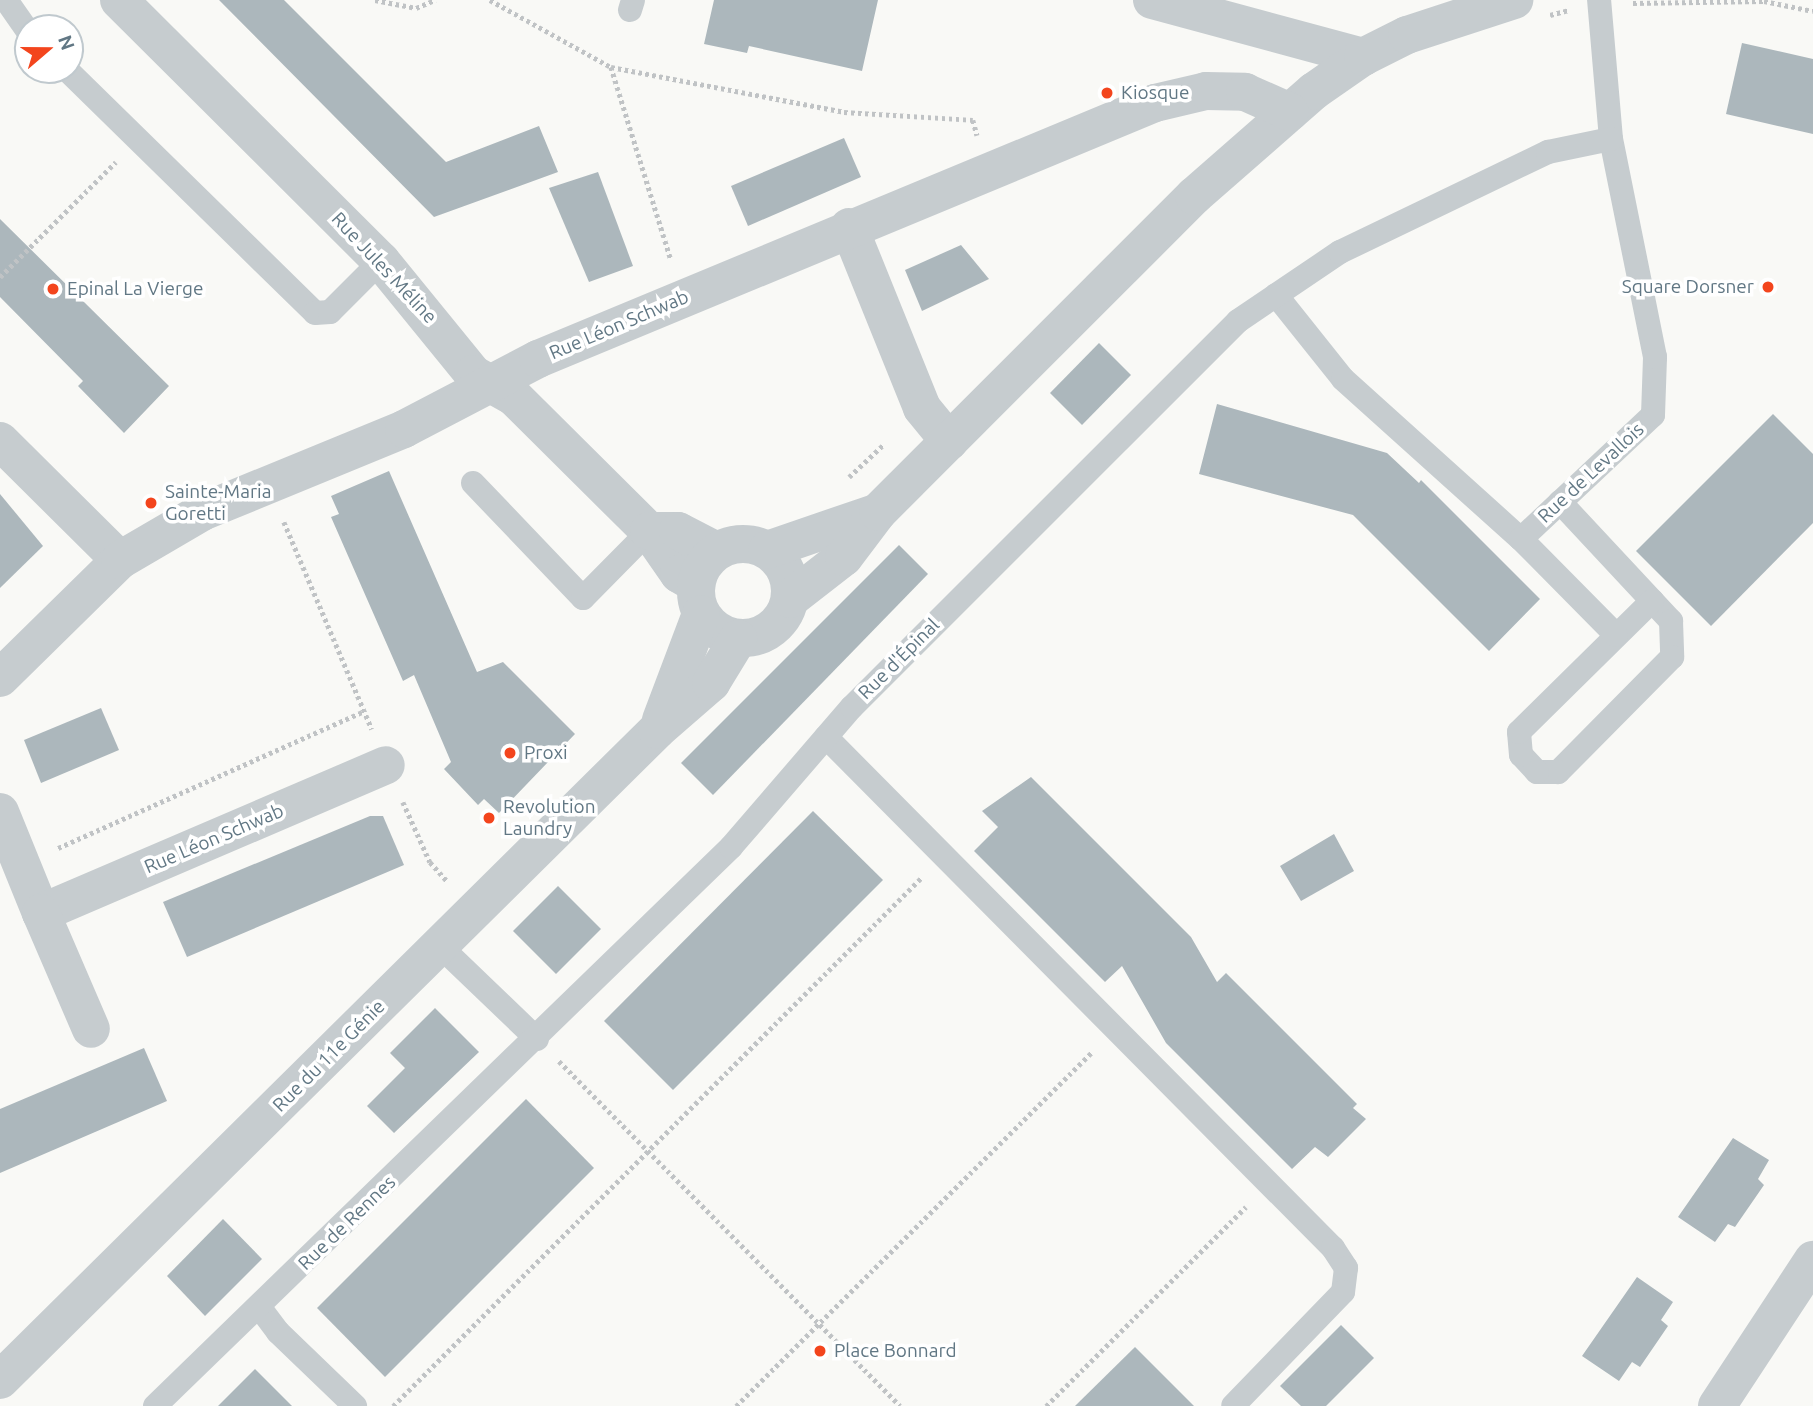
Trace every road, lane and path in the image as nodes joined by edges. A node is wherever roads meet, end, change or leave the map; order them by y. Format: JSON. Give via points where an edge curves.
{"nodes":[{"id":1,"x":119,"y":0,"type":"edge"},
{"id":2,"x":375,"y":0,"type":"edge"},
{"id":3,"x":435,"y":0,"type":"edge"},
{"id":4,"x":489,"y":0,"type":"edge"},
{"id":5,"x":1152,"y":0,"type":"edge"},
{"id":6,"x":1600,"y":3,"type":"edge"},
{"id":7,"x":1525,"y":9,"type":"edge"},
{"id":8,"x":1813,"y":10,"type":"edge"},
{"id":9,"x":1363,"y":57,"type":"junction"},
{"id":10,"x":611,"y":67,"type":"junction"},
{"id":11,"x":81,"y":84,"type":"edge"},
{"id":12,"x":1290,"y":112,"type":"junction"},
{"id":13,"x":1611,"y":139,"type":"junction"},
{"id":14,"x":138,"y":141,"type":"junction"},
{"id":15,"x":988,"y":173,"type":"junction"},
{"id":16,"x":849,"y":227,"type":"junction"},
{"id":17,"x":382,"y":261,"type":"junction"},
{"id":18,"x":0,"y":277,"type":"edge"},
{"id":19,"x":1276,"y":295,"type":"junction"},
{"id":20,"x":683,"y":299,"type":"junction"},
{"id":21,"x":493,"y":385,"type":"junction"},
{"id":22,"x":922,"y":408,"type":"junction"},
{"id":23,"x":0,"y":441,"type":"edge"},
{"id":24,"x":949,"y":441,"type":"junction"},
{"id":25,"x":846,"y":480,"type":"dead end"},
{"id":26,"x":473,"y":483,"type":"dead end"},
{"id":27,"x":264,"y":488,"type":"junction"},
{"id":28,"x":1560,"y":502,"type":"junction"},
{"id":29,"x":878,"y":512,"type":"junction"},
{"id":30,"x":649,"y":531,"type":"junction"},
{"id":31,"x":1521,"y":539,"type":"junction"},
{"id":32,"x":767,"y":550,"type":"junction"},
{"id":33,"x":717,"y":551,"type":"junction"},
{"id":34,"x":120,"y":560,"type":"junction"},
{"id":35,"x":698,"y":599,"type":"junction"},
{"id":36,"x":790,"y":599,"type":"junction"},
{"id":37,"x":1652,"y":601,"type":"junction"},
{"id":38,"x":1616,"y":635,"type":"junction"},
{"id":39,"x":738,"y":639,"type":"junction"},
{"id":40,"x":0,"y":678,"type":"edge"},
{"id":41,"x":364,"y":710,"type":"junction"},
{"id":42,"x":657,"y":730,"type":"junction"},
{"id":43,"x":826,"y":737,"type":"junction"},
{"id":44,"x":386,"y":765,"type":"junction"},
{"id":45,"x":0,"y":812,"type":"edge"},
{"id":46,"x":944,"y":855,"type":"junction"},
{"id":47,"x":22,"y":865,"type":"junction"},
{"id":48,"x":455,"y":890,"type":"dead end"},
{"id":49,"x":41,"y":913,"type":"junction"},
{"id":50,"x":441,"y":947,"type":"junction"},
{"id":51,"x":91,"y":1028,"type":"dead end"},
{"id":52,"x":1114,"y":1030,"type":"junction"},
{"id":53,"x":537,"y":1038,"type":"junction"},
{"id":54,"x":650,"y":1153,"type":"junction"},
{"id":55,"x":1269,"y":1184,"type":"junction"},
{"id":56,"x":1813,"y":1260,"type":"edge"},
{"id":57,"x":260,"y":1308,"type":"junction"},
{"id":58,"x":817,"y":1326,"type":"junction"},
{"id":59,"x":0,"y":1380,"type":"edge"},
{"id":60,"x":155,"y":1406,"type":"edge"},
{"id":61,"x":355,"y":1406,"type":"edge"},
{"id":62,"x":393,"y":1406,"type":"edge"},
{"id":63,"x":736,"y":1406,"type":"edge"},
{"id":64,"x":900,"y":1406,"type":"edge"},
{"id":65,"x":1046,"y":1406,"type":"edge"},
{"id":66,"x":1233,"y":1406,"type":"edge"},
{"id":67,"x":1717,"y":1406,"type":"edge"}],
"edges":[{"from":1,"to":17,"type":"street","name":"Rue Jules Méline"},
{"from":2,"to":3,"type":"path","via":[[416,8]]},
{"from":4,"to":10,"type":"path"},
{"from":5,"to":9,"type":"street"},
{"from":6,"to":7,"type":"path"},
{"from":6,"to":8,"type":"path","via":[[1764,1]]},
{"from":6,"to":13,"type":"lane","name":"Rue de Levallois"},
{"from":7,"to":9,"type":"street","via":[[1407,36]]},
{"from":9,"to":12,"type":"street"},
{"from":10,"to":15,"type":"path","via":[[844,111],[973,120]]},
{"from":10,"to":20,"type":"path"},
{"from":11,"to":14,"type":"lane"},
{"from":12,"to":15,"type":"street","name":"Rue Léon Schwab","via":[[1245,92],[1206,91],[1156,103]]},
{"from":12,"to":24,"type":"street","via":[[1194,196]]},
{"from":13,"to":19,"type":"lane","via":[[1548,152],[1340,252]]},
{"from":13,"to":28,"type":"lane","name":"Rue de Levallois","via":[[1655,357],[1653,415]]},
{"from":14,"to":17,"type":"lane","via":[[315,313],[330,312]]},
{"from":14,"to":18,"type":"path"},
{"from":15,"to":16,"type":"street","name":"Rue Léon Schwab"},
{"from":16,"to":20,"type":"street","name":"Rue Léon Schwab"},
{"from":16,"to":22,"type":"street"},
{"from":17,"to":21,"type":"street","name":"Rue Jules Méline","via":[[474,374]]},
{"from":19,"to":31,"type":"lane","name":"Rue de Levallois","via":[[1343,379]]},
{"from":19,"to":43,"type":"lane","name":"Rue d'Épinal","via":[[1238,321],[1095,459]]},
{"from":20,"to":21,"type":"street","name":"Rue Léon Schwab","via":[[538,359]]},
{"from":21,"to":27,"type":"street","name":"Rue Léon Schwab","via":[[404,429]]},
{"from":21,"to":30,"type":"street","name":"Rue Jules Méline","via":[[514,397]]},
{"from":22,"to":24,"type":"street"},
{"from":22,"to":25,"type":"path"},
{"from":23,"to":34,"type":"street"},
{"from":24,"to":29,"type":"street"},
{"from":26,"to":30,"type":"lane","via":[[583,598]]},
{"from":27,"to":34,"type":"street","name":"Rue Léon Schwab","via":[[202,512]]},
{"from":27,"to":41,"type":"path","via":[[290,528]]},
{"from":28,"to":31,"type":"lane","name":"Rue de Levallois"},
{"from":28,"to":37,"type":"lane"},
{"from":29,"to":32,"type":"street"},
{"from":29,"to":36,"type":"street","via":[[844,557]]},
{"from":30,"to":33,"type":"street","via":[[678,531]]},
{"from":30,"to":35,"type":"street","name":"Rue Jules Méline","via":[[664,558]]},
{"from":31,"to":38,"type":"lane"},
{"from":32,"to":33,"type":"street","via":[[733,544]]},
{"from":32,"to":36,"type":"street","via":[[781,563],[789,580]]},
{"from":33,"to":35,"type":"street","via":[[703,565]]},
{"from":34,"to":40,"type":"street","name":"Rue Léon Schwab"},
{"from":35,"to":39,"type":"street","via":[[710,626]]},
{"from":35,"to":42,"type":"street","name":"Rue du 11e Génie"},
{"from":36,"to":39,"type":"street","via":[[772,629]]},
{"from":37,"to":38,"type":"lane"},
{"from":37,"to":38,"type":"lane","via":[[1671,621],[1672,657],[1558,772],[1537,772],[1521,755],[1519,732]]},
{"from":39,"to":42,"type":"street","name":"Rue du 11e Génie","via":[[711,683]]},
{"from":41,"to":44,"type":"path"},
{"from":41,"to":47,"type":"path"},
{"from":42,"to":50,"type":"street","name":"Rue du 11e Génie"},
{"from":43,"to":46,"type":"lane"},
{"from":43,"to":53,"type":"lane","name":"Rue d'Épinal","via":[[731,847]]},
{"from":44,"to":48,"type":"path","via":[[430,862]]},
{"from":44,"to":49,"type":"street","name":"Rue Léon Schwab"},
{"from":45,"to":47,"type":"street"},
{"from":46,"to":52,"type":"lane"},
{"from":46,"to":54,"type":"path"},
{"from":47,"to":49,"type":"street"},
{"from":49,"to":51,"type":"street"},
{"from":50,"to":53,"type":"lane"},
{"from":50,"to":59,"type":"street","name":"Rue du 11e Génie"},
{"from":52,"to":55,"type":"lane"},
{"from":52,"to":58,"type":"path"},
{"from":53,"to":54,"type":"path"},
{"from":53,"to":57,"type":"lane","name":"Rue de Rennes"},
{"from":54,"to":58,"type":"path"},
{"from":54,"to":62,"type":"path"},
{"from":55,"to":65,"type":"path"},
{"from":55,"to":66,"type":"lane","via":[[1333,1248],[1346,1268],[1343,1292]]},
{"from":56,"to":67,"type":"street"},
{"from":57,"to":60,"type":"lane","name":"Rue de Rennes"},
{"from":57,"to":61,"type":"lane","via":[[278,1332]]},
{"from":58,"to":63,"type":"path"},
{"from":58,"to":64,"type":"path"}]}
